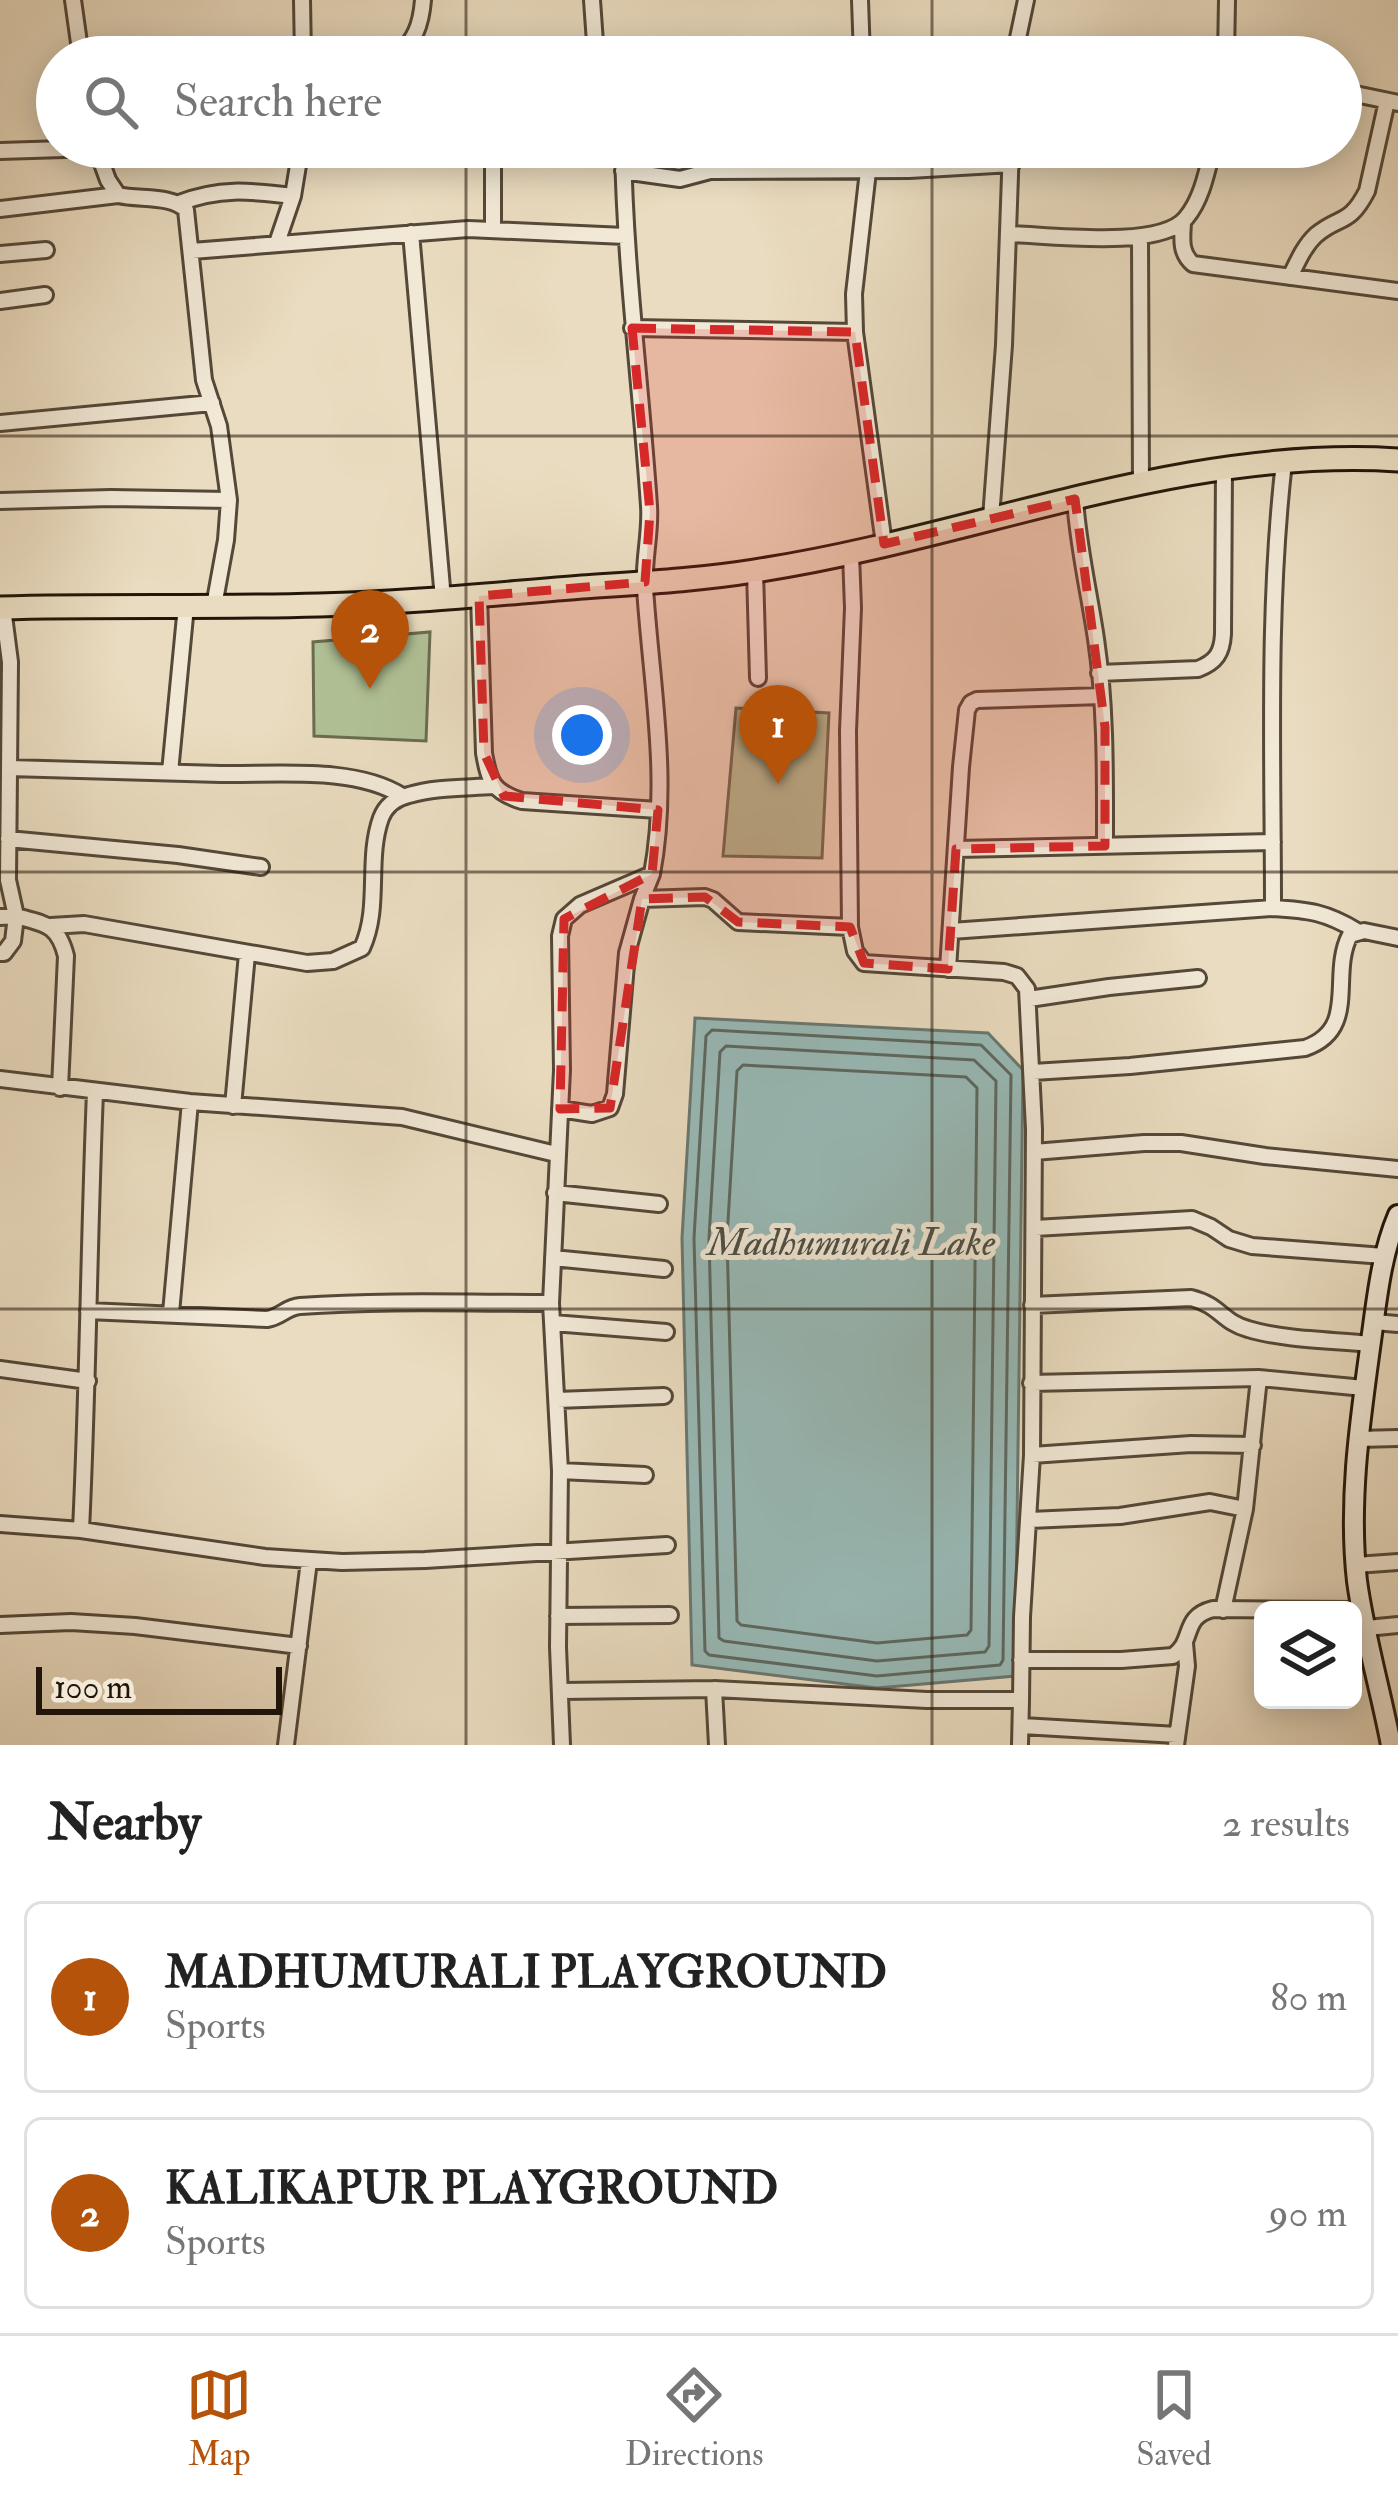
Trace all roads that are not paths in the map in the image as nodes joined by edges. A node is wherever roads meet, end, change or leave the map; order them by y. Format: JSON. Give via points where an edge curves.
{"nodes":[{"id":1,"x":73,"y":0,"type":"edge"},
{"id":2,"x":302,"y":0,"type":"edge"},
{"id":3,"x":423,"y":0,"type":"edge"},
{"id":4,"x":592,"y":0,"type":"edge"},
{"id":5,"x":860,"y":0,"type":"edge"},
{"id":6,"x":1026,"y":0,"type":"edge"},
{"id":7,"x":1227,"y":0,"type":"edge"},
{"id":8,"x":78,"y":36,"type":"edge"},
{"id":9,"x":303,"y":36,"type":"edge"},
{"id":10,"x":414,"y":36,"type":"edge"},
{"id":11,"x":595,"y":36,"type":"edge"},
{"id":12,"x":861,"y":36,"type":"edge"},
{"id":13,"x":1018,"y":36,"type":"edge"},
{"id":14,"x":1226,"y":36,"type":"edge"},
{"id":15,"x":1362,"y":95,"type":"edge"},
{"id":16,"x":1393,"y":102,"type":"edge"},
{"id":17,"x":36,"y":150,"type":"edge"},
{"id":18,"x":0,"y":151,"type":"edge"},
{"id":19,"x":104,"y":168,"type":"edge"},
{"id":20,"x":297,"y":168,"type":"edge"},
{"id":21,"x":493,"y":168,"type":"edge"},
{"id":22,"x":930,"y":168,"type":"edge"},
{"id":23,"x":1012,"y":168,"type":"edge"},
{"id":24,"x":1207,"y":168,"type":"edge"},
{"id":25,"x":623,"y":171,"type":"joint"},
{"id":26,"x":868,"y":171,"type":"junction"},
{"id":27,"x":118,"y":195,"type":"junction"},
{"id":28,"x":292,"y":196,"type":"junction"},
{"id":29,"x":179,"y":202,"type":"junction"},
{"id":30,"x":0,"y":209,"type":"edge"},
{"id":31,"x":1184,"y":223,"type":"junction"},
{"id":32,"x":493,"y":229,"type":"junction"},
{"id":33,"x":411,"y":232,"type":"junction"},
{"id":34,"x":1009,"y":234,"type":"junction"},
{"id":35,"x":625,"y":236,"type":"junction"},
{"id":36,"x":1140,"y":237,"type":"junction"},
{"id":37,"x":277,"y":243,"type":"junction"},
{"id":38,"x":46,"y":250,"type":"dead end"},
{"id":39,"x":192,"y":251,"type":"junction"},
{"id":40,"x":0,"y":254,"type":"edge"},
{"id":41,"x":1290,"y":277,"type":"junction"},
{"id":42,"x":1398,"y":291,"type":"edge"},
{"id":43,"x":45,"y":296,"type":"dead end"},
{"id":44,"x":0,"y":301,"type":"edge"},
{"id":45,"x":632,"y":328,"type":"junction"},
{"id":46,"x":855,"y":332,"type":"junction"},
{"id":47,"x":212,"y":403,"type":"junction"},
{"id":48,"x":0,"y":423,"type":"edge"},
{"id":49,"x":1398,"y":460,"type":"edge"},
{"id":50,"x":1284,"y":462,"type":"junction"},
{"id":51,"x":1224,"y":470,"type":"junction"},
{"id":52,"x":1141,"y":485,"type":"junction"},
{"id":53,"x":1075,"y":499,"type":"junction"},
{"id":54,"x":229,"y":500,"type":"junction"},
{"id":55,"x":0,"y":501,"type":"edge"},
{"id":56,"x":992,"y":518,"type":"junction"},
{"id":57,"x":884,"y":544,"type":"junction"},
{"id":58,"x":851,"y":554,"type":"junction"},
{"id":59,"x":755,"y":571,"type":"junction"},
{"id":60,"x":645,"y":582,"type":"junction"},
{"id":61,"x":479,"y":596,"type":"junction"},
{"id":62,"x":443,"y":599,"type":"junction"},
{"id":63,"x":186,"y":606,"type":"junction"},
{"id":64,"x":214,"y":606,"type":"junction"},
{"id":65,"x":2,"y":608,"type":"edge"},
{"id":66,"x":1099,"y":673,"type":"junction"},
{"id":67,"x":758,"y":678,"type":"dead end"},
{"id":68,"x":1102,"y":696,"type":"junction"},
{"id":69,"x":9,"y":768,"type":"junction"},
{"id":70,"x":170,"y":772,"type":"junction"},
{"id":71,"x":493,"y":786,"type":"junction"},
{"id":72,"x":403,"y":796,"type":"junction"},
{"id":73,"x":658,"y":810,"type":"junction"},
{"id":74,"x":8,"y":839,"type":"junction"},
{"id":75,"x":1273,"y":842,"type":"junction"},
{"id":76,"x":1105,"y":846,"type":"junction"},
{"id":77,"x":956,"y":849,"type":"junction"},
{"id":78,"x":261,"y":867,"type":"dead end"},
{"id":79,"x":652,"y":874,"type":"junction"},
{"id":80,"x":4,"y":880,"type":"edge"},
{"id":81,"x":642,"y":899,"type":"junction"},
{"id":82,"x":1273,"y":908,"type":"junction"},
{"id":83,"x":8,"y":916,"type":"edge"},
{"id":84,"x":51,"y":926,"type":"junction"},
{"id":85,"x":850,"y":927,"type":"junction"},
{"id":86,"x":951,"y":931,"type":"junction"},
{"id":87,"x":1357,"y":931,"type":"junction"},
{"id":88,"x":1398,"y":938,"type":"edge"},
{"id":89,"x":0,"y":953,"type":"edge"},
{"id":90,"x":248,"y":954,"type":"junction"},
{"id":91,"x":948,"y":969,"type":"junction"},
{"id":92,"x":1198,"y":978,"type":"dead end"},
{"id":93,"x":1029,"y":999,"type":"junction"},
{"id":94,"x":1033,"y":1072,"type":"junction"},
{"id":95,"x":0,"y":1079,"type":"edge"},
{"id":96,"x":60,"y":1088,"type":"junction"},
{"id":97,"x":95,"y":1092,"type":"junction"},
{"id":98,"x":190,"y":1102,"type":"junction"},
{"id":99,"x":233,"y":1106,"type":"junction"},
{"id":100,"x":560,"y":1109,"type":"junction"},
{"id":101,"x":1034,"y":1151,"type":"junction"},
{"id":102,"x":556,"y":1154,"type":"junction"},
{"id":103,"x":1398,"y":1169,"type":"edge"},
{"id":104,"x":555,"y":1193,"type":"junction"},
{"id":105,"x":659,"y":1204,"type":"dead end"},
{"id":106,"x":1398,"y":1215,"type":"edge"},
{"id":107,"x":1035,"y":1228,"type":"junction"},
{"id":108,"x":1384,"y":1256,"type":"junction"},
{"id":109,"x":553,"y":1258,"type":"junction"},
{"id":110,"x":664,"y":1269,"type":"dead end"},
{"id":111,"x":551,"y":1303,"type":"junction"},
{"id":112,"x":1032,"y":1305,"type":"junction"},
{"id":113,"x":88,"y":1311,"type":"junction"},
{"id":114,"x":171,"y":1312,"type":"junction"},
{"id":115,"x":1374,"y":1322,"type":"junction"},
{"id":116,"x":553,"y":1324,"type":"junction"},
{"id":117,"x":1398,"y":1324,"type":"edge"},
{"id":118,"x":666,"y":1331,"type":"dead end"},
{"id":119,"x":1371,"y":1344,"type":"junction"},
{"id":120,"x":0,"y":1370,"type":"edge"},
{"id":121,"x":1259,"y":1378,"type":"junction"},
{"id":122,"x":88,"y":1381,"type":"junction"},
{"id":123,"x":1031,"y":1383,"type":"junction"},
{"id":124,"x":1364,"y":1388,"type":"junction"},
{"id":125,"x":664,"y":1396,"type":"dead end"},
{"id":126,"x":557,"y":1400,"type":"junction"},
{"id":127,"x":1398,"y":1438,"type":"edge"},
{"id":128,"x":1358,"y":1439,"type":"junction"},
{"id":129,"x":1253,"y":1445,"type":"junction"},
{"id":130,"x":1032,"y":1456,"type":"junction"},
{"id":131,"x":560,"y":1471,"type":"junction"},
{"id":132,"x":645,"y":1474,"type":"dead end"},
{"id":133,"x":1245,"y":1509,"type":"junction"},
{"id":134,"x":1030,"y":1520,"type":"junction"},
{"id":135,"x":0,"y":1524,"type":"edge"},
{"id":136,"x":81,"y":1530,"type":"junction"},
{"id":137,"x":667,"y":1545,"type":"dead end"},
{"id":138,"x":559,"y":1550,"type":"junction"},
{"id":139,"x":309,"y":1561,"type":"junction"},
{"id":140,"x":1398,"y":1562,"type":"edge"},
{"id":141,"x":1356,"y":1565,"type":"junction"},
{"id":142,"x":1223,"y":1610,"type":"junction"},
{"id":143,"x":670,"y":1615,"type":"dead end"},
{"id":144,"x":558,"y":1616,"type":"junction"},
{"id":145,"x":1365,"y":1619,"type":"junction"},
{"id":146,"x":0,"y":1625,"type":"edge"},
{"id":147,"x":1398,"y":1625,"type":"edge"},
{"id":148,"x":1185,"y":1642,"type":"junction"},
{"id":149,"x":299,"y":1646,"type":"junction"},
{"id":150,"x":1022,"y":1660,"type":"junction"},
{"id":151,"x":714,"y":1689,"type":"junction"},
{"id":152,"x":562,"y":1691,"type":"junction"},
{"id":153,"x":1021,"y":1700,"type":"junction"},
{"id":154,"x":1022,"y":1726,"type":"junction"},
{"id":155,"x":1176,"y":1740,"type":"edge"},
{"id":156,"x":286,"y":1745,"type":"edge"},
{"id":157,"x":562,"y":1745,"type":"edge"},
{"id":158,"x":717,"y":1745,"type":"edge"},
{"id":159,"x":1020,"y":1745,"type":"edge"},
{"id":160,"x":1391,"y":1745,"type":"edge"}],
"edges":[{"from":1,"to":8,"type":"street"},
{"from":2,"to":9,"type":"street"},
{"from":3,"to":10,"type":"street"},
{"from":4,"to":11,"type":"street"},
{"from":5,"to":12,"type":"street"},
{"from":6,"to":13,"type":"street"},
{"from":7,"to":14,"type":"street"},
{"from":15,"to":16,"type":"street"},
{"from":16,"to":41,"type":"street","via":[[1361,202],[1318,232]]},
{"from":17,"to":18,"type":"street"},
{"from":19,"to":27,"type":"street"},
{"from":20,"to":28,"type":"street"},
{"from":21,"to":32,"type":"street"},
{"from":22,"to":26,"type":"street"},
{"from":23,"to":34,"type":"street"},
{"from":24,"to":31,"type":"street"},
{"from":25,"to":26,"type":"street","via":[[680,179],[710,171]]},
{"from":25,"to":35,"type":"street"},
{"from":26,"to":46,"type":"street"},
{"from":27,"to":29,"type":"street"},
{"from":27,"to":30,"type":"street"},
{"from":28,"to":29,"type":"street","via":[[217,191]]},
{"from":28,"to":37,"type":"street"},
{"from":29,"to":39,"type":"street"},
{"from":31,"to":36,"type":"street"},
{"from":31,"to":41,"type":"street","via":[[1182,244],[1193,264]]},
{"from":32,"to":33,"type":"street"},
{"from":32,"to":35,"type":"street"},
{"from":33,"to":37,"type":"street"},
{"from":33,"to":62,"type":"street"},
{"from":34,"to":36,"type":"street"},
{"from":34,"to":56,"type":"street"},
{"from":35,"to":45,"type":"street"},
{"from":36,"to":52,"type":"street"},
{"from":37,"to":39,"type":"street"},
{"from":38,"to":40,"type":"street"},
{"from":39,"to":47,"type":"street"},
{"from":41,"to":42,"type":"street"},
{"from":43,"to":44,"type":"street"},
{"from":45,"to":46,"type":"street"},
{"from":45,"to":60,"type":"street","via":[[650,512]]},
{"from":46,"to":57,"type":"street"},
{"from":47,"to":48,"type":"street"},
{"from":47,"to":54,"type":"street"},
{"from":49,"to":50,"type":"main road"},
{"from":50,"to":51,"type":"main road"},
{"from":50,"to":75,"type":"street","via":[[1273,576]]},
{"from":51,"to":52,"type":"main road"},
{"from":51,"to":66,"type":"street","via":[[1218,656],[1198,669]]},
{"from":52,"to":53,"type":"main road"},
{"from":53,"to":56,"type":"main road"},
{"from":53,"to":66,"type":"street"},
{"from":54,"to":55,"type":"street"},
{"from":54,"to":64,"type":"street"},
{"from":56,"to":57,"type":"main road"},
{"from":57,"to":58,"type":"main road"},
{"from":58,"to":59,"type":"main road"},
{"from":58,"to":85,"type":"street"},
{"from":59,"to":60,"type":"main road"},
{"from":59,"to":67,"type":"street"},
{"from":60,"to":61,"type":"main road"},
{"from":60,"to":73,"type":"street"},
{"from":61,"to":62,"type":"main road"},
{"from":61,"to":71,"type":"street","via":[[484,753]]},
{"from":62,"to":64,"type":"main road"},
{"from":63,"to":64,"type":"main road"},
{"from":63,"to":65,"type":"main road"},
{"from":63,"to":70,"type":"street"},
{"from":65,"to":69,"type":"street"},
{"from":66,"to":68,"type":"street"},
{"from":68,"to":76,"type":"street"},
{"from":68,"to":77,"type":"street","via":[[970,703]]},
{"from":69,"to":70,"type":"street"},
{"from":69,"to":74,"type":"street"},
{"from":70,"to":72,"type":"street","via":[[364,780]]},
{"from":71,"to":72,"type":"street"},
{"from":71,"to":73,"type":"street","via":[[522,801]]},
{"from":72,"to":90,"type":"street","via":[[382,816],[362,948],[333,962]]},
{"from":73,"to":79,"type":"street"},
{"from":74,"to":78,"type":"street"},
{"from":74,"to":80,"type":"street"},
{"from":75,"to":76,"type":"street"},
{"from":75,"to":82,"type":"street"},
{"from":76,"to":77,"type":"street"},
{"from":77,"to":86,"type":"street"},
{"from":79,"to":81,"type":"street"},
{"from":79,"to":100,"type":"street","via":[[564,919]]},
{"from":80,"to":83,"type":"street"},
{"from":81,"to":85,"type":"street","via":[[705,898],[745,923]]},
{"from":81,"to":100,"type":"street","via":[[627,953],[610,1108]]},
{"from":82,"to":86,"type":"street"},
{"from":82,"to":87,"type":"street","via":[[1318,912]]},
{"from":83,"to":84,"type":"street"},
{"from":83,"to":89,"type":"street","via":[[13,941]]},
{"from":84,"to":90,"type":"street","via":[[98,926]]},
{"from":84,"to":96,"type":"street","via":[[66,956]]},
{"from":85,"to":91,"type":"street","via":[[864,963]]},
{"from":86,"to":91,"type":"street"},
{"from":87,"to":88,"type":"street"},
{"from":87,"to":94,"type":"street","via":[[1346,943],[1334,1027],[1317,1043]]},
{"from":90,"to":99,"type":"street"},
{"from":91,"to":93,"type":"street","via":[[1017,976]]},
{"from":92,"to":93,"type":"street"},
{"from":93,"to":94,"type":"street"},
{"from":94,"to":101,"type":"street"},
{"from":95,"to":96,"type":"street"},
{"from":96,"to":97,"type":"street"},
{"from":97,"to":98,"type":"street"},
{"from":97,"to":113,"type":"street"},
{"from":98,"to":99,"type":"street"},
{"from":98,"to":114,"type":"street"},
{"from":99,"to":102,"type":"street","via":[[402,1117]]},
{"from":100,"to":102,"type":"street"},
{"from":101,"to":103,"type":"street","via":[[1181,1143]]},
{"from":101,"to":107,"type":"street"},
{"from":102,"to":104,"type":"street"},
{"from":104,"to":105,"type":"street"},
{"from":104,"to":109,"type":"street"},
{"from":106,"to":108,"type":"street"},
{"from":107,"to":108,"type":"street","via":[[1192,1219],[1252,1246]]},
{"from":107,"to":112,"type":"street"},
{"from":108,"to":115,"type":"street"},
{"from":109,"to":110,"type":"street"},
{"from":109,"to":111,"type":"street"},
{"from":111,"to":114,"type":"street","via":[[300,1306],[267,1319]]},
{"from":111,"to":116,"type":"street"},
{"from":112,"to":119,"type":"street","via":[[1191,1298],[1250,1330]]},
{"from":112,"to":123,"type":"street"},
{"from":113,"to":114,"type":"street"},
{"from":113,"to":122,"type":"street"},
{"from":115,"to":117,"type":"street"},
{"from":115,"to":119,"type":"street"},
{"from":116,"to":118,"type":"street"},
{"from":116,"to":126,"type":"street"},
{"from":119,"to":124,"type":"street"},
{"from":120,"to":122,"type":"street"},
{"from":121,"to":123,"type":"street"},
{"from":121,"to":124,"type":"street"},
{"from":121,"to":129,"type":"street"},
{"from":122,"to":136,"type":"street"},
{"from":123,"to":130,"type":"street"},
{"from":124,"to":128,"type":"street"},
{"from":125,"to":126,"type":"street"},
{"from":126,"to":131,"type":"street"},
{"from":127,"to":128,"type":"street"},
{"from":128,"to":141,"type":"street"},
{"from":129,"to":130,"type":"street"},
{"from":129,"to":133,"type":"street"},
{"from":130,"to":134,"type":"street"},
{"from":131,"to":132,"type":"street"},
{"from":131,"to":138,"type":"street"},
{"from":133,"to":134,"type":"street","via":[[1210,1502]]},
{"from":133,"to":142,"type":"street"},
{"from":134,"to":150,"type":"street"},
{"from":135,"to":136,"type":"street"},
{"from":136,"to":139,"type":"street"},
{"from":137,"to":138,"type":"street"},
{"from":138,"to":139,"type":"street"},
{"from":138,"to":144,"type":"street"},
{"from":139,"to":149,"type":"street"},
{"from":140,"to":141,"type":"street"},
{"from":141,"to":145,"type":"street"},
{"from":142,"to":145,"type":"street"},
{"from":142,"to":148,"type":"street","via":[[1192,1619]]},
{"from":143,"to":144,"type":"street"},
{"from":144,"to":152,"type":"street"},
{"from":145,"to":147,"type":"street"},
{"from":145,"to":160,"type":"street"},
{"from":146,"to":149,"type":"street","via":[[135,1626]]},
{"from":148,"to":150,"type":"street","via":[[1173,1656],[1155,1658]]},
{"from":148,"to":155,"type":"street"},
{"from":149,"to":156,"type":"street"},
{"from":150,"to":153,"type":"street"},
{"from":151,"to":152,"type":"street"},
{"from":151,"to":153,"type":"street"},
{"from":151,"to":158,"type":"street"},
{"from":152,"to":157,"type":"street"},
{"from":153,"to":154,"type":"street"},
{"from":154,"to":155,"type":"street"},
{"from":154,"to":159,"type":"street"}]}
